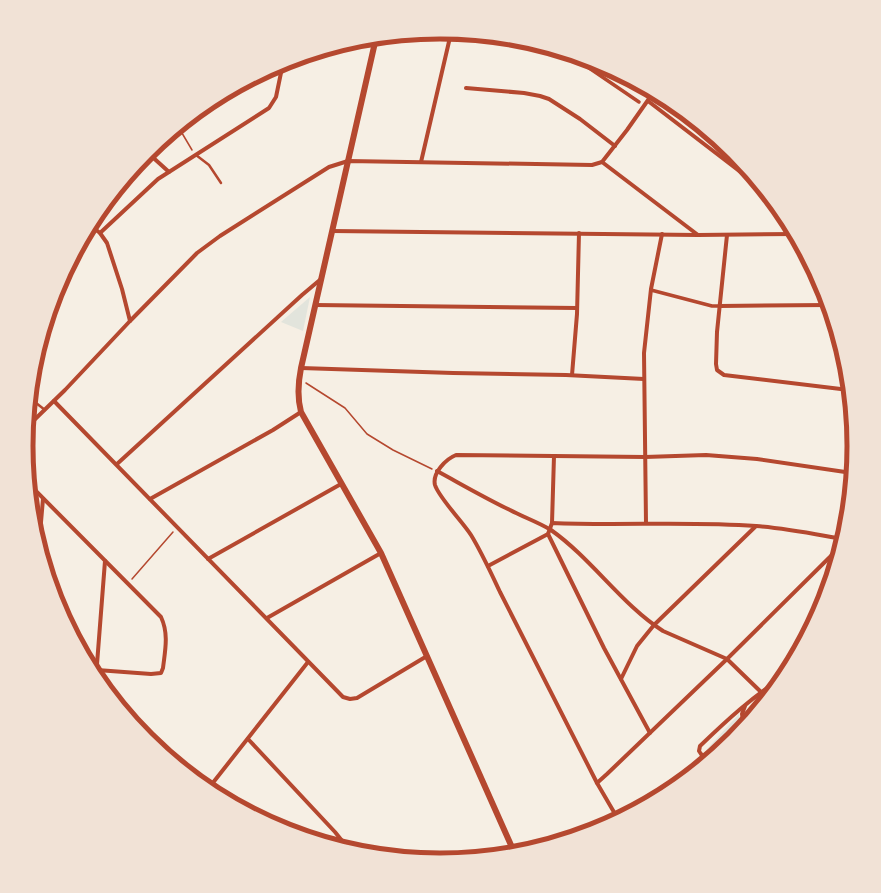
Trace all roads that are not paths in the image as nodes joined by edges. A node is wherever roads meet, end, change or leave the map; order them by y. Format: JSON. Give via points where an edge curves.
{"nodes":[{"id":1,"x":450,"y":39,"type":"edge"},
{"id":2,"x":375,"y":44,"type":"edge"},
{"id":3,"x":588,"y":67,"type":"edge"},
{"id":4,"x":281,"y":72,"type":"edge"},
{"id":5,"x":466,"y":88,"type":"dead end"},
{"id":6,"x":650,"y":98,"type":"edge"},
{"id":7,"x":648,"y":101,"type":"junction"},
{"id":8,"x":639,"y":102,"type":"dead end"},
{"id":9,"x":615,"y":146,"type":"junction"},
{"id":10,"x":196,"y":155,"type":"junction"},
{"id":11,"x":153,"y":157,"type":"edge"},
{"id":12,"x":348,"y":161,"type":"junction"},
{"id":13,"x":421,"y":162,"type":"junction"},
{"id":14,"x":602,"y":162,"type":"junction"},
{"id":15,"x":169,"y":172,"type":"junction"},
{"id":16,"x":744,"y":175,"type":"edge"},
{"id":17,"x":221,"y":184,"type":"dead end"},
{"id":18,"x":96,"y":230,"type":"edge"},
{"id":19,"x":332,"y":231,"type":"junction"},
{"id":20,"x":100,"y":233,"type":"junction"},
{"id":21,"x":579,"y":233,"type":"junction"},
{"id":22,"x":662,"y":234,"type":"junction"},
{"id":23,"x":788,"y":234,"type":"edge"},
{"id":24,"x":698,"y":235,"type":"junction"},
{"id":25,"x":726,"y":235,"type":"junction"},
{"id":26,"x":322,"y":279,"type":"junction"},
{"id":27,"x":651,"y":290,"type":"junction"},
{"id":28,"x":315,"y":305,"type":"junction"},
{"id":29,"x":822,"y":305,"type":"edge"},
{"id":30,"x":720,"y":306,"type":"junction"},
{"id":31,"x":577,"y":308,"type":"junction"},
{"id":32,"x":130,"y":321,"type":"junction"},
{"id":33,"x":301,"y":368,"type":"junction"},
{"id":34,"x":572,"y":375,"type":"junction"},
{"id":35,"x":644,"y":379,"type":"junction"},
{"id":36,"x":844,"y":389,"type":"edge"},
{"id":37,"x":54,"y":401,"type":"junction"},
{"id":38,"x":35,"y":402,"type":"edge"},
{"id":39,"x":45,"y":410,"type":"junction"},
{"id":40,"x":301,"y":412,"type":"junction"},
{"id":41,"x":34,"y":420,"type":"edge"},
{"id":42,"x":554,"y":456,"type":"junction"},
{"id":43,"x":645,"y":457,"type":"junction"},
{"id":44,"x":117,"y":464,"type":"junction"},
{"id":45,"x":437,"y":471,"type":"junction"},
{"id":46,"x":847,"y":472,"type":"edge"},
{"id":47,"x":341,"y":484,"type":"junction"},
{"id":48,"x":35,"y":491,"type":"edge"},
{"id":49,"x":43,"y":499,"type":"junction"},
{"id":50,"x":150,"y":499,"type":"junction"},
{"id":51,"x":552,"y":523,"type":"junction"},
{"id":52,"x":646,"y":523,"type":"junction"},
{"id":53,"x":41,"y":525,"type":"edge"},
{"id":54,"x":756,"y":526,"type":"junction"},
{"id":55,"x":549,"y":532,"type":"junction"},
{"id":56,"x":837,"y":538,"type":"edge"},
{"id":57,"x":381,"y":553,"type":"junction"},
{"id":58,"x":834,"y":553,"type":"edge"},
{"id":59,"x":208,"y":559,"type":"junction"},
{"id":60,"x":105,"y":561,"type":"junction"},
{"id":61,"x":488,"y":566,"type":"junction"},
{"id":62,"x":267,"y":618,"type":"junction"},
{"id":63,"x":654,"y":625,"type":"junction"},
{"id":64,"x":427,"y":656,"type":"junction"},
{"id":65,"x":727,"y":659,"type":"junction"},
{"id":66,"x":308,"y":662,"type":"junction"},
{"id":67,"x":97,"y":665,"type":"edge"},
{"id":68,"x":100,"y":670,"type":"edge"},
{"id":69,"x":621,"y":679,"type":"junction"},
{"id":70,"x":770,"y":686,"type":"edge"},
{"id":71,"x":761,"y":692,"type":"junction"},
{"id":72,"x":745,"y":706,"type":"junction"},
{"id":73,"x":743,"y":720,"type":"edge"},
{"id":74,"x":650,"y":733,"type":"junction"},
{"id":75,"x":248,"y":739,"type":"junction"},
{"id":76,"x":704,"y":757,"type":"edge"},
{"id":77,"x":597,"y":783,"type":"junction"},
{"id":78,"x":212,"y":784,"type":"edge"},
{"id":79,"x":615,"y":814,"type":"edge"},
{"id":80,"x":343,"y":842,"type":"edge"},
{"id":81,"x":512,"y":848,"type":"edge"}],
"edges":[{"from":1,"to":13,"type":"street"},
{"from":2,"to":12,"type":"street"},
{"from":3,"to":8,"type":"street"},
{"from":4,"to":10,"type":"street","via":[[276,97],[269,108]]},
{"from":5,"to":9,"type":"street","via":[[524,93],[549,99]]},
{"from":6,"to":7,"type":"street"},
{"from":7,"to":9,"type":"street"},
{"from":7,"to":16,"type":"street"},
{"from":9,"to":14,"type":"street"},
{"from":10,"to":15,"type":"street"},
{"from":10,"to":17,"type":"lane","via":[[209,165]]},
{"from":11,"to":15,"type":"street"},
{"from":12,"to":13,"type":"street"},
{"from":12,"to":19,"type":"street"},
{"from":12,"to":32,"type":"street","via":[[329,166],[210,243]]},
{"from":13,"to":14,"type":"street","via":[[592,165]]},
{"from":14,"to":24,"type":"street"},
{"from":15,"to":20,"type":"street","via":[[150,186]]},
{"from":18,"to":20,"type":"street"},
{"from":19,"to":21,"type":"street"},
{"from":19,"to":26,"type":"street"},
{"from":20,"to":32,"type":"street","via":[[110,251]]},
{"from":21,"to":22,"type":"street"},
{"from":21,"to":31,"type":"street"},
{"from":22,"to":24,"type":"street"},
{"from":22,"to":27,"type":"street"},
{"from":23,"to":25,"type":"street"},
{"from":24,"to":25,"type":"street"},
{"from":25,"to":30,"type":"street"},
{"from":26,"to":28,"type":"street"},
{"from":26,"to":44,"type":"street"},
{"from":27,"to":30,"type":"street"},
{"from":27,"to":35,"type":"street"},
{"from":28,"to":31,"type":"street"},
{"from":28,"to":33,"type":"street"},
{"from":29,"to":30,"type":"street"},
{"from":30,"to":36,"type":"street","via":[[716,364],[724,375]]},
{"from":31,"to":34,"type":"street"},
{"from":32,"to":37,"type":"street"},
{"from":33,"to":34,"type":"street"},
{"from":33,"to":40,"type":"street","via":[[298,396]]},
{"from":34,"to":35,"type":"street"},
{"from":35,"to":43,"type":"street"},
{"from":37,"to":39,"type":"street"},
{"from":37,"to":44,"type":"street"},
{"from":38,"to":39,"type":"lane"},
{"from":39,"to":41,"type":"street"},
{"from":40,"to":47,"type":"street"},
{"from":40,"to":50,"type":"street"},
{"from":42,"to":43,"type":"street"},
{"from":42,"to":45,"type":"street","via":[[456,455]]},
{"from":42,"to":51,"type":"street"},
{"from":43,"to":46,"type":"street","via":[[706,455],[757,459]]},
{"from":43,"to":52,"type":"street"},
{"from":44,"to":50,"type":"street"},
{"from":45,"to":55,"type":"street"},
{"from":45,"to":61,"type":"street","via":[[434,479],[437,490],[471,535]]},
{"from":47,"to":57,"type":"street"},
{"from":47,"to":59,"type":"street"},
{"from":48,"to":49,"type":"street"},
{"from":49,"to":53,"type":"street"},
{"from":49,"to":60,"type":"street"},
{"from":50,"to":59,"type":"street"},
{"from":51,"to":52,"type":"street"},
{"from":51,"to":55,"type":"street"},
{"from":52,"to":54,"type":"street"},
{"from":54,"to":56,"type":"street"},
{"from":54,"to":63,"type":"street"},
{"from":55,"to":61,"type":"street"},
{"from":55,"to":63,"type":"street","via":[[588,562]]},
{"from":55,"to":69,"type":"street"},
{"from":57,"to":62,"type":"street"},
{"from":57,"to":64,"type":"street"},
{"from":58,"to":65,"type":"street"},
{"from":59,"to":62,"type":"street"},
{"from":60,"to":67,"type":"street"},
{"from":60,"to":68,"type":"street","via":[[161,617],[166,636],[161,673]]},
{"from":61,"to":77,"type":"street"},
{"from":62,"to":66,"type":"street"},
{"from":63,"to":65,"type":"street"},
{"from":63,"to":69,"type":"street","via":[[637,646]]},
{"from":64,"to":66,"type":"street","via":[[357,698],[350,699],[343,697]]},
{"from":64,"to":81,"type":"street"},
{"from":65,"to":71,"type":"street"},
{"from":65,"to":74,"type":"street"},
{"from":66,"to":75,"type":"street"},
{"from":69,"to":74,"type":"street"},
{"from":70,"to":71,"type":"street"},
{"from":71,"to":72,"type":"street"},
{"from":72,"to":73,"type":"street"},
{"from":72,"to":76,"type":"street","via":[[700,746],[699,751]]},
{"from":74,"to":77,"type":"street"},
{"from":75,"to":78,"type":"street"},
{"from":75,"to":80,"type":"street"},
{"from":77,"to":79,"type":"street"}]}
